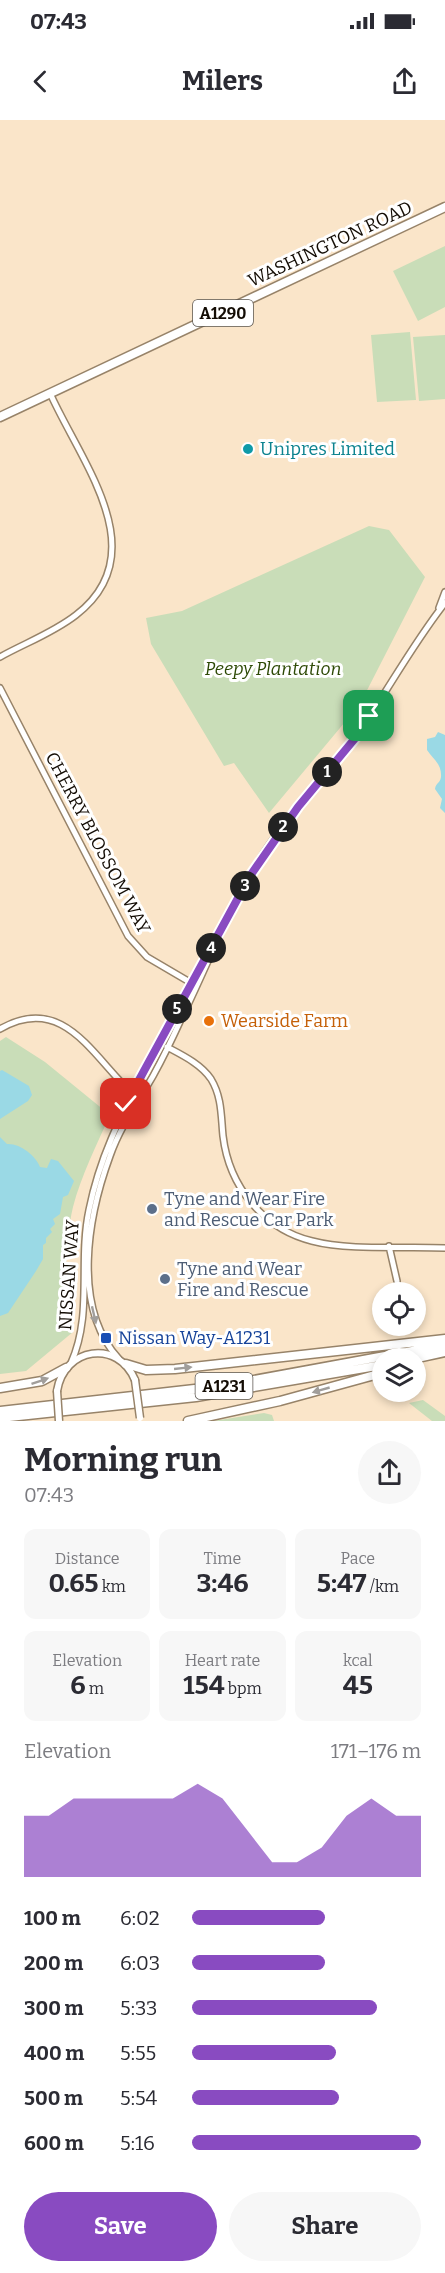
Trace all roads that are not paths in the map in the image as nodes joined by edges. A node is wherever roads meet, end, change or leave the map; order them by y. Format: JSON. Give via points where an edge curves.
{"nodes":[{"id":1,"x":445,"y":207,"type":"edge"},
{"id":2,"x":50,"y":393,"type":"junction"},
{"id":3,"x":0,"y":417,"type":"edge"},
{"id":4,"x":445,"y":592,"type":"edge"},
{"id":5,"x":445,"y":603,"type":"edge"},
{"id":6,"x":436,"y":615,"type":"junction"},
{"id":7,"x":0,"y":657,"type":"edge"},
{"id":8,"x":0,"y":688,"type":"edge"},
{"id":9,"x":221,"y":932,"type":"junction"},
{"id":10,"x":191,"y":982,"type":"junction"},
{"id":11,"x":198,"y":986,"type":"junction"},
{"id":12,"x":0,"y":1029,"type":"edge"},
{"id":13,"x":159,"y":1044,"type":"junction"},
{"id":14,"x":168,"y":1048,"type":"junction"},
{"id":15,"x":132,"y":1093,"type":"junction"},
{"id":16,"x":139,"y":1098,"type":"junction"},
{"id":17,"x":389,"y":1246,"type":"junction"},
{"id":18,"x":445,"y":1248,"type":"edge"},
{"id":19,"x":397,"y":1281,"type":"dead end"},
{"id":20,"x":445,"y":1339,"type":"edge"},
{"id":21,"x":445,"y":1345,"type":"edge"},
{"id":22,"x":445,"y":1354,"type":"edge"},
{"id":23,"x":426,"y":1357,"type":"edge"},
{"id":24,"x":122,"y":1361,"type":"junction"},
{"id":25,"x":426,"y":1361,"type":"edge"},
{"id":26,"x":68,"y":1365,"type":"junction"},
{"id":27,"x":372,"y":1367,"type":"edge"},
{"id":28,"x":372,"y":1376,"type":"edge"},
{"id":29,"x":0,"y":1388,"type":"edge"},
{"id":30,"x":0,"y":1411,"type":"edge"},
{"id":31,"x":0,"y":1418,"type":"edge"},
{"id":32,"x":140,"y":1420,"type":"edge"},
{"id":33,"x":59,"y":1421,"type":"edge"},
{"id":34,"x":188,"y":1421,"type":"edge"}],
"edges":[{"from":1,"to":2,"type":"main road","name":"WASHINGTON ROAD","number":"A1290"},
{"from":2,"to":3,"type":"main road","name":"WASHINGTON ROAD","number":"A1290"},
{"from":2,"to":7,"type":"street","via":[[106,507],[113,534],[111,561],[103,585],[85,608]]},
{"from":4,"to":6,"type":"street"},
{"from":5,"to":6,"type":"street"},
{"from":6,"to":9,"type":"street","name":"NISSAN WAY","via":[[357,736],[270,844]]},
{"from":8,"to":10,"type":"street","name":"CHERRY BLOSSOM WAY","via":[[128,936],[147,957]]},
{"from":9,"to":10,"type":"street","name":"NISSAN WAY"},
{"from":9,"to":11,"type":"street","name":"NISSAN WAY"},
{"from":10,"to":11,"type":"street","name":"CHERRY BLOSSOM WAY"},
{"from":10,"to":13,"type":"street","name":"NISSAN WAY"},
{"from":11,"to":14,"type":"street","name":"NISSAN WAY"},
{"from":12,"to":15,"type":"street","via":[[32,1018],[63,1024]]},
{"from":13,"to":14,"type":"street"},
{"from":13,"to":15,"type":"street","name":"NISSAN WAY"},
{"from":14,"to":16,"type":"street","name":"NISSAN WAY"},
{"from":14,"to":17,"type":"street","via":[[198,1065],[212,1080],[219,1097],[230,1168],[259,1212],[277,1226],[312,1241]]},
{"from":15,"to":16,"type":"street"},
{"from":15,"to":26,"type":"street","name":"NISSAN WAY","via":[[114,1126],[93,1188],[84,1240],[84,1325]]},
{"from":16,"to":24,"type":"street","name":"NISSAN WAY","one_way":true,"via":[[110,1155],[91,1234],[93,1313],[104,1339]]},
{"from":17,"to":18,"type":"street"},
{"from":17,"to":19,"type":"street"},
{"from":24,"to":20,"type":"main road","number":"A1231","one_way":true,"via":[[146,1370],[175,1369]]},
{"from":21,"to":30,"type":"main road","number":"A1231","via":[[221,1386]]},
{"from":22,"to":23,"type":"main road"},
{"from":22,"to":25,"type":"main road"},
{"from":24,"to":26,"type":"street","via":[[99,1353]]},
{"from":24,"to":32,"type":"street","bridge":true,"via":[[135,1380]]},
{"from":29,"to":26,"type":"main road","one_way":true,"via":[[42,1382]]},
{"from":26,"to":33,"type":"street","bridge":true,"via":[[57,1391]]},
{"from":27,"to":31,"type":"main road","number":"A1231","via":[[196,1397]]},
{"from":28,"to":34,"type":"main road","one_way":true}]}
